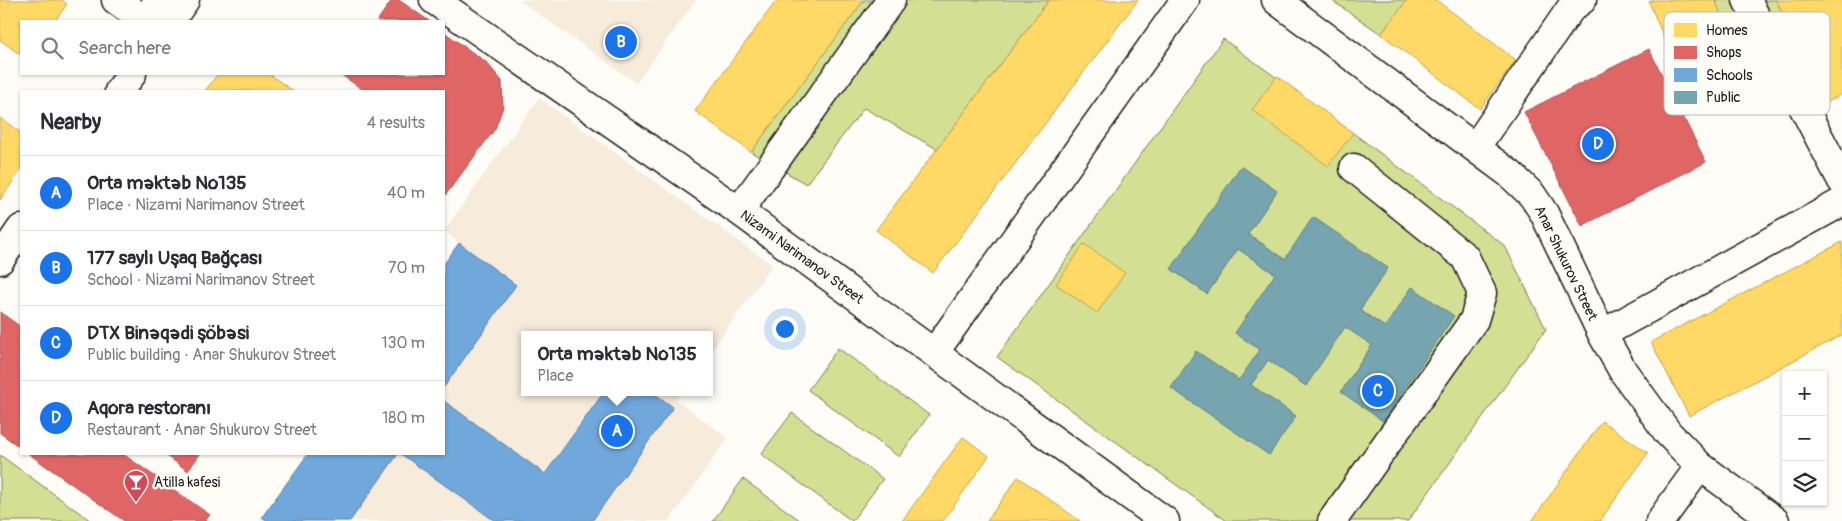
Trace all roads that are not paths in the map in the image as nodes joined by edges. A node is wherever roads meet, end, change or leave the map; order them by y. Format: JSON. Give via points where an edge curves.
{"nodes":[{"id":1,"x":116,"y":0,"type":"edge"},
{"id":2,"x":156,"y":0,"type":"edge"},
{"id":3,"x":185,"y":0,"type":"edge"},
{"id":4,"x":434,"y":0,"type":"edge"},
{"id":5,"x":891,"y":0,"type":"edge"},
{"id":6,"x":1185,"y":0,"type":"edge"},
{"id":7,"x":1276,"y":0,"type":"edge"},
{"id":8,"x":1582,"y":0,"type":"edge"},
{"id":9,"x":1747,"y":0,"type":"edge"},
{"id":10,"x":1753,"y":12,"type":"edge"},
{"id":11,"x":145,"y":20,"type":"edge"},
{"id":12,"x":160,"y":20,"type":"edge"},
{"id":13,"x":171,"y":20,"type":"edge"},
{"id":14,"x":131,"y":75,"type":"edge"},
{"id":15,"x":120,"y":90,"type":"edge"},
{"id":16,"x":1807,"y":115,"type":"edge"},
{"id":17,"x":1475,"y":148,"type":"junction"},
{"id":18,"x":1354,"y":168,"type":"dead end"},
{"id":19,"x":1842,"y":181,"type":"edge"},
{"id":20,"x":1842,"y":202,"type":"edge"},
{"id":21,"x":739,"y":211,"type":"junction"},
{"id":22,"x":20,"y":230,"type":"edge"},
{"id":23,"x":0,"y":260,"type":"edge"},
{"id":24,"x":1602,"y":334,"type":"junction"},
{"id":25,"x":934,"y":353,"type":"junction"},
{"id":26,"x":1700,"y":466,"type":"junction"},
{"id":27,"x":1165,"y":521,"type":"edge"},
{"id":28,"x":1332,"y":521,"type":"edge"},
{"id":29,"x":1660,"y":521,"type":"edge"},
{"id":30,"x":1775,"y":521,"type":"edge"}],
"edges":[{"from":1,"to":11,"type":"street"},
{"from":2,"to":12,"type":"street"},
{"from":3,"to":13,"type":"street"},
{"from":4,"to":21,"type":"street","name":"Nizami Narimanov Street"},
{"from":5,"to":21,"type":"street"},
{"from":6,"to":25,"type":"street"},
{"from":7,"to":17,"type":"street","name":"Anar Shukurov Street"},
{"from":8,"to":17,"type":"street","via":[[1571,8]]},
{"from":9,"to":10,"type":"street"},
{"from":14,"to":15,"type":"street"},
{"from":16,"to":19,"type":"street"},
{"from":17,"to":24,"type":"street","name":"Anar Shukurov Street","via":[[1532,195],[1544,213]]},
{"from":18,"to":28,"type":"street","via":[[1465,257],[1482,293],[1474,320]]},
{"from":20,"to":24,"type":"street"},
{"from":21,"to":25,"type":"street","name":"Nizami Narimanov Street"},
{"from":22,"to":23,"type":"street"},
{"from":24,"to":26,"type":"street","name":"Anar Shukurov Street","via":[[1623,371],[1668,433]]},
{"from":25,"to":27,"type":"street","name":"Nizami Narimanov Street"},
{"from":26,"to":29,"type":"street"},
{"from":26,"to":30,"type":"street","name":"Anar Shukurov Street"}]}
